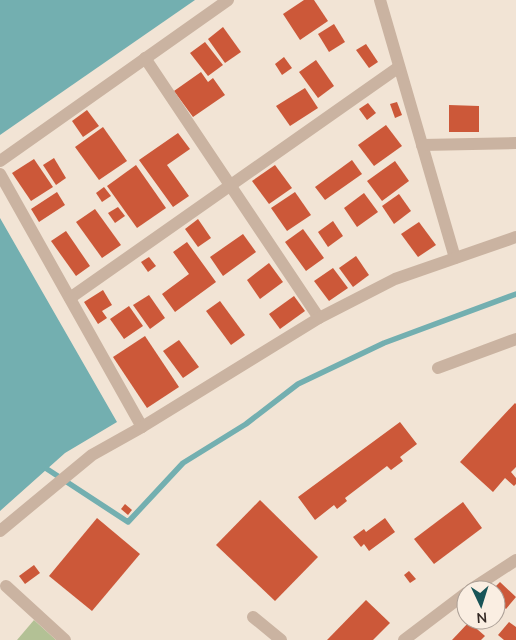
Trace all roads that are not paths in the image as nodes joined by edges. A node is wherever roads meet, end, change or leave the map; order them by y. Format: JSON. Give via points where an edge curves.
{"nodes":[{"id":1,"x":228,"y":0,"type":"edge"},
{"id":2,"x":380,"y":0,"type":"edge"},
{"id":3,"x":145,"y":58,"type":"junction"},
{"id":4,"x":400,"y":67,"type":"junction"},
{"id":5,"x":516,"y":143,"type":"edge"},
{"id":6,"x":422,"y":145,"type":"junction"},
{"id":7,"x":0,"y":161,"type":"edge"},
{"id":8,"x":0,"y":174,"type":"edge"},
{"id":9,"x":230,"y":186,"type":"junction"},
{"id":10,"x":516,"y":237,"type":"edge"},
{"id":11,"x":455,"y":258,"type":"junction"},
{"id":12,"x":70,"y":298,"type":"junction"},
{"id":13,"x":319,"y":318,"type":"junction"},
{"id":14,"x":516,"y":338,"type":"edge"},
{"id":15,"x":438,"y":368,"type":"dead end"},
{"id":16,"x":142,"y":427,"type":"junction"},
{"id":17,"x":0,"y":531,"type":"edge"},
{"id":18,"x":516,"y":560,"type":"edge"},
{"id":19,"x":485,"y":580,"type":"edge"},
{"id":20,"x":6,"y":586,"type":"dead end"},
{"id":21,"x":456,"y":601,"type":"edge"},
{"id":22,"x":253,"y":617,"type":"dead end"},
{"id":23,"x":65,"y":640,"type":"edge"},
{"id":24,"x":281,"y":640,"type":"edge"},
{"id":25,"x":404,"y":640,"type":"edge"}],
"edges":[{"from":1,"to":3,"type":"street"},
{"from":2,"to":4,"type":"street"},
{"from":3,"to":7,"type":"street"},
{"from":3,"to":9,"type":"street"},
{"from":4,"to":6,"type":"street"},
{"from":4,"to":9,"type":"street"},
{"from":5,"to":6,"type":"street"},
{"from":6,"to":11,"type":"street"},
{"from":8,"to":12,"type":"street"},
{"from":9,"to":12,"type":"street"},
{"from":9,"to":13,"type":"street"},
{"from":10,"to":11,"type":"street"},
{"from":11,"to":13,"type":"street","via":[[394,279]]},
{"from":12,"to":16,"type":"street"},
{"from":13,"to":16,"type":"street"},
{"from":14,"to":15,"type":"street"},
{"from":16,"to":17,"type":"street","via":[[92,456]]},
{"from":18,"to":19,"type":"street"},
{"from":20,"to":23,"type":"street"},
{"from":21,"to":25,"type":"street"},
{"from":22,"to":24,"type":"street"}]}
